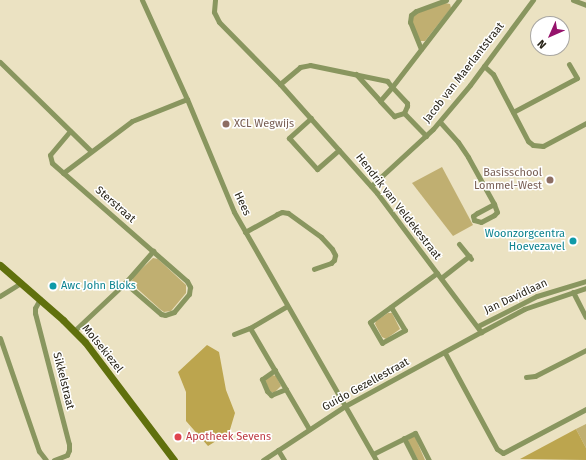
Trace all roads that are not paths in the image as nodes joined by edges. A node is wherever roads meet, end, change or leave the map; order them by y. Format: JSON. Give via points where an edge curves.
{"nodes":[{"id":1,"x":142,"y":0,"type":"edge"},
{"id":2,"x":215,"y":0,"type":"edge"},
{"id":3,"x":446,"y":0,"type":"edge"},
{"id":4,"x":459,"y":0,"type":"edge"},
{"id":5,"x":533,"y":0,"type":"edge"},
{"id":6,"x":573,"y":0,"type":"edge"},
{"id":7,"x":586,"y":5,"type":"edge"},
{"id":8,"x":421,"y":49,"type":"junction"},
{"id":9,"x":0,"y":62,"type":"edge"},
{"id":10,"x":569,"y":64,"type":"dead end"},
{"id":11,"x":484,"y":66,"type":"junction"},
{"id":12,"x":356,"y":74,"type":"junction"},
{"id":13,"x":280,"y":84,"type":"junction"},
{"id":14,"x":392,"y":87,"type":"junction"},
{"id":15,"x":187,"y":99,"type":"junction"},
{"id":16,"x":380,"y":101,"type":"junction"},
{"id":17,"x":513,"y":112,"type":"junction"},
{"id":18,"x":404,"y":113,"type":"junction"},
{"id":19,"x":310,"y":118,"type":"junction"},
{"id":20,"x":440,"y":122,"type":"junction"},
{"id":21,"x":586,"y":123,"type":"edge"},
{"id":22,"x":70,"y":130,"type":"junction"},
{"id":23,"x":426,"y":136,"type":"junction"},
{"id":24,"x":339,"y":150,"type":"junction"},
{"id":25,"x":91,"y":152,"type":"junction"},
{"id":26,"x":63,"y":173,"type":"junction"},
{"id":27,"x":371,"y":186,"type":"junction"},
{"id":28,"x":494,"y":204,"type":"junction"},
{"id":29,"x":245,"y":232,"type":"junction"},
{"id":30,"x":460,"y":244,"type":"dead end"},
{"id":31,"x":153,"y":251,"type":"junction"},
{"id":32,"x":0,"y":265,"type":"edge"},
{"id":33,"x":314,"y":269,"type":"dead end"},
{"id":34,"x":439,"y":276,"type":"junction"},
{"id":35,"x":586,"y":281,"type":"edge"},
{"id":36,"x":21,"y":283,"type":"junction"},
{"id":37,"x":125,"y":283,"type":"junction"},
{"id":38,"x":586,"y":288,"type":"edge"},
{"id":39,"x":573,"y":292,"type":"junction"},
{"id":40,"x":0,"y":296,"type":"edge"},
{"id":41,"x":40,"y":299,"type":"junction"},
{"id":42,"x":522,"y":303,"type":"junction"},
{"id":43,"x":287,"y":306,"type":"junction"},
{"id":44,"x":391,"y":307,"type":"junction"},
{"id":45,"x":524,"y":309,"type":"junction"},
{"id":46,"x":586,"y":317,"type":"edge"},
{"id":47,"x":478,"y":326,"type":"junction"},
{"id":48,"x":250,"y":328,"type":"junction"},
{"id":49,"x":74,"y":331,"type":"junction"},
{"id":50,"x":481,"y":332,"type":"junction"},
{"id":51,"x":234,"y":334,"type":"dead end"},
{"id":52,"x":0,"y":338,"type":"edge"},
{"id":53,"x":586,"y":350,"type":"edge"},
{"id":54,"x":445,"y":353,"type":"junction"},
{"id":55,"x":274,"y":370,"type":"junction"},
{"id":56,"x":526,"y":377,"type":"dead end"},
{"id":57,"x":286,"y":389,"type":"junction"},
{"id":58,"x":345,"y":406,"type":"junction"},
{"id":59,"x":586,"y":409,"type":"edge"},
{"id":60,"x":309,"y":429,"type":"junction"},
{"id":61,"x":404,"y":438,"type":"junction"},
{"id":62,"x":278,"y":450,"type":"junction"},
{"id":63,"x":373,"y":454,"type":"junction"},
{"id":64,"x":46,"y":460,"type":"edge"},
{"id":65,"x":54,"y":460,"type":"edge"},
{"id":66,"x":174,"y":460,"type":"edge"},
{"id":67,"x":263,"y":460,"type":"edge"},
{"id":68,"x":284,"y":460,"type":"edge"},
{"id":69,"x":376,"y":460,"type":"edge"},
{"id":70,"x":416,"y":460,"type":"edge"},
{"id":71,"x":429,"y":460,"type":"edge"}],
"edges":[{"from":1,"to":15,"type":"street","name":"Hees"},
{"from":2,"to":13,"type":"street","name":"Hendrik van Veldekestraat","via":[[214,12],[219,22]]},
{"from":3,"to":8,"type":"street","via":[[411,15],[410,22]]},
{"from":4,"to":8,"type":"street"},
{"from":5,"to":11,"type":"street","name":"Jacob van Maerlantstraat"},
{"from":6,"to":7,"type":"street"},
{"from":8,"to":14,"type":"street"},
{"from":9,"to":22,"type":"street"},
{"from":10,"to":17,"type":"street","via":[[577,78]]},
{"from":11,"to":17,"type":"street","via":[[493,74]]},
{"from":11,"to":20,"type":"street","name":"Jacob van Maerlantstraat"},
{"from":12,"to":13,"type":"street","via":[[304,65]]},
{"from":12,"to":14,"type":"street","via":[[387,81]]},
{"from":12,"to":16,"type":"street"},
{"from":13,"to":19,"type":"street","name":"Hendrik van Veldekestraat"},
{"from":14,"to":16,"type":"street"},
{"from":14,"to":18,"type":"street","via":[[407,103]]},
{"from":15,"to":25,"type":"street","via":[[132,121]]},
{"from":15,"to":29,"type":"street","name":"Hees","via":[[234,212]]},
{"from":16,"to":18,"type":"street","via":[[394,116]]},
{"from":17,"to":21,"type":"street","via":[[528,141],[537,147]]},
{"from":18,"to":23,"type":"street"},
{"from":19,"to":24,"type":"street","name":"Hendrik van Veldekestraat"},
{"from":19,"to":24,"type":"street","name":"Hendrik van Veldekestraat","via":[[289,138],[317,170]]},
{"from":20,"to":23,"type":"street","name":"Jacob van Maerlantstraat"},
{"from":20,"to":28,"type":"street","via":[[468,157]]},
{"from":22,"to":25,"type":"street"},
{"from":22,"to":26,"type":"street","name":"Sterstraat","via":[[50,154],[52,163]]},
{"from":23,"to":27,"type":"street","name":"Jacob van Maerlantstraat"},
{"from":24,"to":27,"type":"street","name":"Hendrik van Veldekestraat"},
{"from":25,"to":26,"type":"street"},
{"from":26,"to":31,"type":"street","name":"Sterstraat"},
{"from":27,"to":34,"type":"street","name":"Hendrik van Veldekestraat"},
{"from":28,"to":28,"type":"street","via":[[477,213],[474,220],[481,222],[494,215],[497,212]]},
{"from":29,"to":33,"type":"street","via":[[277,214],[288,213],[329,243],[335,255],[331,263]]},
{"from":29,"to":43,"type":"street","name":"Hees"},
{"from":30,"to":34,"type":"street","via":[[470,258]]},
{"from":31,"to":37,"type":"street"},
{"from":31,"to":37,"type":"street","name":"Sterstraat","via":[[188,281],[189,294],[174,312],[170,315],[161,314]]},
{"from":32,"to":36,"type":"main road","name":"Molsekiezel"},
{"from":34,"to":44,"type":"street"},
{"from":34,"to":47,"type":"street","name":"Hendrik van Veldekestraat"},
{"from":35,"to":42,"type":"street","name":"Jan Davidlaan"},
{"from":36,"to":40,"type":"street"},
{"from":36,"to":41,"type":"main road","name":"Molsekiezel"},
{"from":37,"to":49,"type":"street"},
{"from":38,"to":39,"type":"street","name":"Jan Davidlaan"},
{"from":39,"to":45,"type":"street","name":"Jan Davidlaan"},
{"from":39,"to":46,"type":"street"},
{"from":41,"to":49,"type":"main road","name":"Molsekiezel"},
{"from":41,"to":65,"type":"street","name":"Sikkelstraat","via":[[35,313],[69,444],[67,455]]},
{"from":42,"to":45,"type":"street"},
{"from":42,"to":47,"type":"street","name":"Jan Davidlaan"},
{"from":43,"to":48,"type":"street"},
{"from":43,"to":58,"type":"street","name":"Hees"},
{"from":44,"to":44,"type":"street","via":[[370,322],[382,343],[405,330]]},
{"from":45,"to":50,"type":"street","name":"Jan Davidlaan"},
{"from":47,"to":50,"type":"street","name":"Hendrik van Veldekestraat"},
{"from":48,"to":51,"type":"street"},
{"from":48,"to":55,"type":"street"},
{"from":49,"to":66,"type":"main road","name":"Molsekiezel"},
{"from":50,"to":54,"type":"street","name":"Guido Gezellestraat"},
{"from":52,"to":64,"type":"street","via":[[39,451]]},
{"from":53,"to":56,"type":"street","via":[[536,376]]},
{"from":54,"to":58,"type":"street","name":"Guido Gezellestraat"},
{"from":54,"to":59,"type":"street","via":[[497,449],[503,453]]},
{"from":55,"to":57,"type":"street"},
{"from":55,"to":57,"type":"street","via":[[262,379],[267,391],[271,395]]},
{"from":57,"to":60,"type":"street"},
{"from":58,"to":60,"type":"street","name":"Guido Gezellestraat"},
{"from":58,"to":63,"type":"street","name":"Hees"},
{"from":60,"to":62,"type":"street","name":"Guido Gezellestraat"},
{"from":61,"to":63,"type":"street"},
{"from":61,"to":70,"type":"street"},
{"from":61,"to":71,"type":"street","via":[[415,432]]},
{"from":62,"to":67,"type":"street","name":"Guido Gezellestraat"},
{"from":62,"to":68,"type":"street"},
{"from":63,"to":69,"type":"street","name":"Hees"}]}
